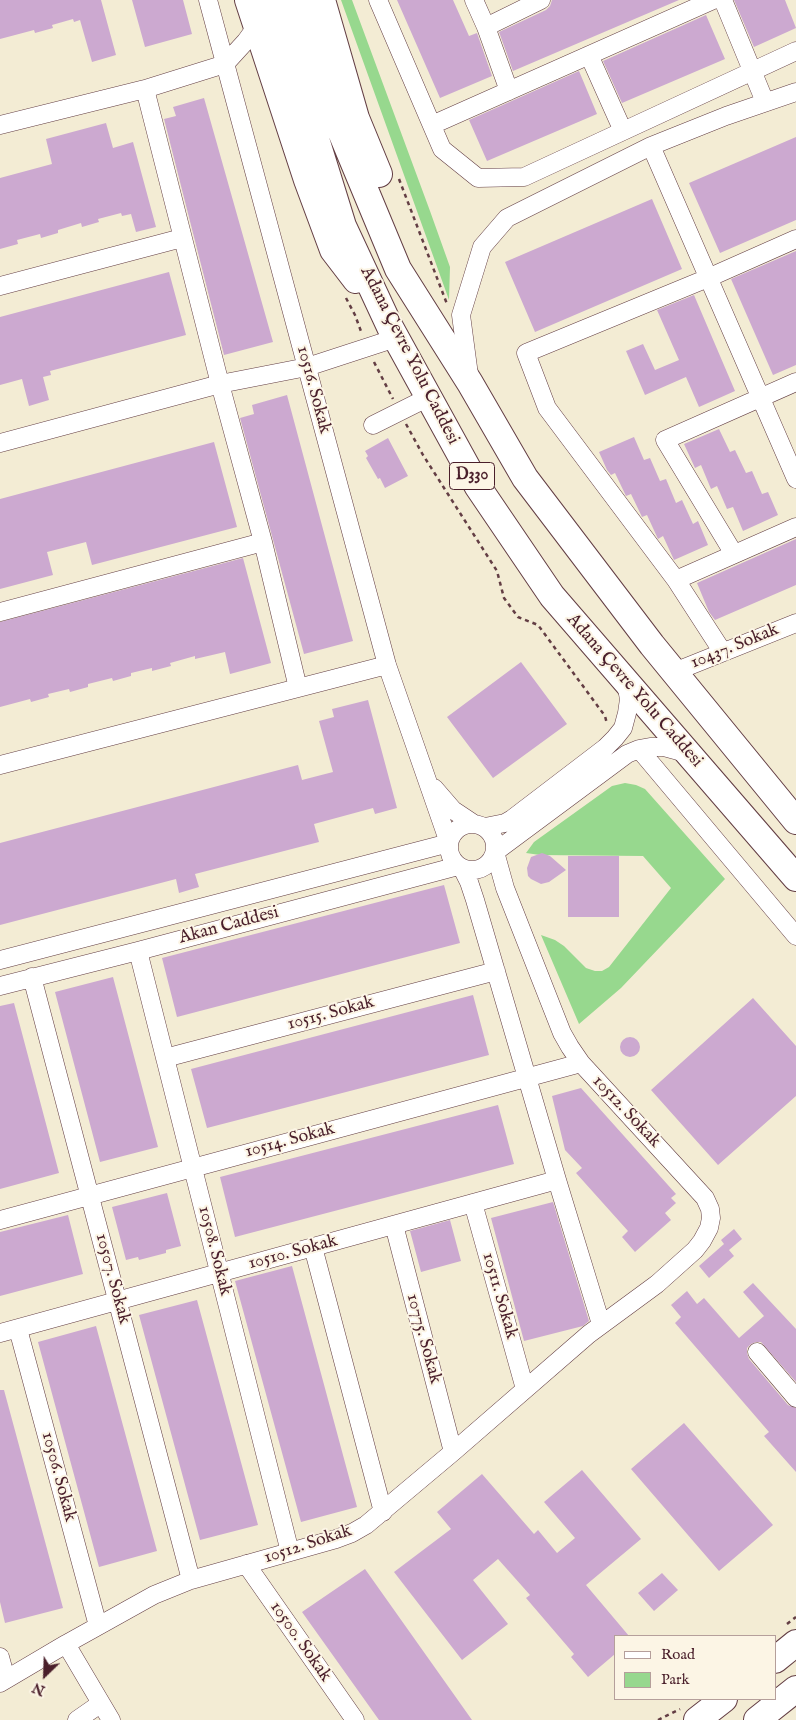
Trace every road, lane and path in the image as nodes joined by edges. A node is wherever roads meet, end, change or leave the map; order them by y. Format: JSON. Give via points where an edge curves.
{"nodes":[{"id":1,"x":208,"y":0,"type":"edge"},
{"id":2,"x":248,"y":0,"type":"edge"},
{"id":3,"x":273,"y":0,"type":"edge"},
{"id":4,"x":298,"y":0,"type":"edge"},
{"id":5,"x":322,"y":0,"type":"edge"},
{"id":6,"x":378,"y":0,"type":"edge"},
{"id":7,"x":474,"y":0,"type":"edge"},
{"id":8,"x":542,"y":0,"type":"edge"},
{"id":9,"x":713,"y":0,"type":"edge"},
{"id":10,"x":723,"y":0,"type":"edge"},
{"id":11,"x":256,"y":27,"type":"junction"},
{"id":12,"x":486,"y":27,"type":"junction"},
{"id":13,"x":796,"y":51,"type":"edge"},
{"id":14,"x":589,"y":55,"type":"junction"},
{"id":15,"x":225,"y":64,"type":"junction"},
{"id":16,"x":753,"y":71,"type":"junction"},
{"id":17,"x":144,"y":89,"type":"junction"},
{"id":18,"x":509,"y":91,"type":"junction"},
{"id":19,"x":796,"y":92,"type":"edge"},
{"id":20,"x":765,"y":102,"type":"junction"},
{"id":21,"x":0,"y":125,"type":"edge"},
{"id":22,"x":432,"y":125,"type":"junction"},
{"id":23,"x":622,"y":131,"type":"junction"},
{"id":24,"x":651,"y":146,"type":"junction"},
{"id":25,"x":182,"y":238,"type":"junction"},
{"id":26,"x":796,"y":239,"type":"edge"},
{"id":27,"x":708,"y":278,"type":"junction"},
{"id":28,"x":0,"y":286,"type":"edge"},
{"id":29,"x":437,"y":330,"type":"junction"},
{"id":30,"x":393,"y":333,"type":"junction"},
{"id":31,"x":306,"y":367,"type":"junction"},
{"id":32,"x":796,"y":382,"type":"edge"},
{"id":33,"x":470,"y":383,"type":"junction"},
{"id":34,"x":220,"y":384,"type":"junction"},
{"id":35,"x":429,"y":397,"type":"junction"},
{"id":36,"x":761,"y":398,"type":"junction"},
{"id":37,"x":373,"y":425,"type":"dead end"},
{"id":38,"x":0,"y":443,"type":"edge"},
{"id":39,"x":796,"y":479,"type":"edge"},
{"id":40,"x":796,"y":527,"type":"edge"},
{"id":41,"x":263,"y":542,"type":"junction"},
{"id":42,"x":734,"y":554,"type":"junction"},
{"id":43,"x":676,"y":580,"type":"junction"},
{"id":44,"x":0,"y":612,"type":"edge"},
{"id":45,"x":796,"y":623,"type":"edge"},
{"id":46,"x":722,"y":652,"type":"junction"},
{"id":47,"x":387,"y":666,"type":"junction"},
{"id":48,"x":674,"y":672,"type":"junction"},
{"id":49,"x":626,"y":683,"type":"junction"},
{"id":50,"x":298,"y":688,"type":"junction"},
{"id":51,"x":639,"y":749,"type":"junction"},
{"id":52,"x":686,"y":753,"type":"junction"},
{"id":53,"x":0,"y":765,"type":"edge"},
{"id":54,"x":425,"y":778,"type":"junction"},
{"id":55,"x":796,"y":821,"type":"edge"},
{"id":56,"x":480,"y":826,"type":"junction"},
{"id":57,"x":449,"y":842,"type":"junction"},
{"id":58,"x":495,"y":852,"type":"junction"},
{"id":59,"x":460,"y":867,"type":"junction"},
{"id":60,"x":796,"y":878,"type":"edge"},
{"id":61,"x":796,"y":936,"type":"edge"},
{"id":62,"x":138,"y":951,"type":"junction"},
{"id":63,"x":0,"y":960,"type":"edge"},
{"id":64,"x":496,"y":971,"type":"junction"},
{"id":65,"x":32,"y":977,"type":"junction"},
{"id":66,"x":0,"y":986,"type":"edge"},
{"id":67,"x":165,"y":1058,"type":"junction"},
{"id":68,"x":581,"y":1063,"type":"junction"},
{"id":69,"x":528,"y":1078,"type":"junction"},
{"id":70,"x":193,"y":1168,"type":"junction"},
{"id":71,"x":557,"y":1180,"type":"junction"},
{"id":72,"x":90,"y":1196,"type":"junction"},
{"id":73,"x":473,"y":1203,"type":"junction"},
{"id":74,"x":0,"y":1220,"type":"edge"},
{"id":75,"x":394,"y":1225,"type":"junction"},
{"id":76,"x":313,"y":1247,"type":"junction"},
{"id":77,"x":219,"y":1273,"type":"junction"},
{"id":78,"x":118,"y":1301,"type":"junction"},
{"id":79,"x":601,"y":1324,"type":"junction"},
{"id":80,"x":18,"y":1329,"type":"junction"},
{"id":81,"x":0,"y":1334,"type":"edge"},
{"id":82,"x":757,"y":1352,"type":"dead end"},
{"id":83,"x":525,"y":1389,"type":"junction"},
{"id":84,"x":796,"y":1398,"type":"edge"},
{"id":85,"x":453,"y":1452,"type":"junction"},
{"id":86,"x":383,"y":1512,"type":"junction"},
{"id":87,"x":290,"y":1552,"type":"junction"},
{"id":88,"x":246,"y":1564,"type":"junction"},
{"id":89,"x":191,"y":1580,"type":"junction"},
{"id":90,"x":98,"y":1626,"type":"junction"},
{"id":91,"x":796,"y":1643,"type":"edge"},
{"id":92,"x":66,"y":1644,"type":"junction"},
{"id":93,"x":0,"y":1657,"type":"edge"},
{"id":94,"x":776,"y":1659,"type":"edge"},
{"id":95,"x":3,"y":1681,"type":"edge"},
{"id":96,"x":721,"y":1700,"type":"edge"},
{"id":97,"x":786,"y":1702,"type":"edge"},
{"id":98,"x":100,"y":1704,"type":"junction"},
{"id":99,"x":691,"y":1712,"type":"edge"},
{"id":100,"x":76,"y":1720,"type":"edge"},
{"id":101,"x":111,"y":1720,"type":"edge"},
{"id":102,"x":355,"y":1720,"type":"edge"},
{"id":103,"x":658,"y":1720,"type":"edge"},
{"id":104,"x":757,"y":1720,"type":"edge"}],
"edges":[{"from":1,"to":15,"type":"street","name":"10516. Sokak"},
{"from":2,"to":11,"type":"highway"},
{"from":3,"to":30,"type":"highway","name":"Adana Çevre Yolu Caddesi","number":"D330","via":[[344,226]]},
{"from":4,"to":29,"type":"highway","name":"Adana Çevre Yolu Caddesi","number":"D330","via":[[336,120],[398,269]]},
{"from":5,"to":29,"type":"highway","via":[[356,118]]},
{"from":6,"to":22,"type":"street"},
{"from":7,"to":12,"type":"street"},
{"from":8,"to":12,"type":"street"},
{"from":9,"to":14,"type":"street"},
{"from":10,"to":16,"type":"street"},
{"from":11,"to":15,"type":"street"},
{"from":11,"to":30,"type":"highway","via":[[333,250]]},
{"from":12,"to":18,"type":"street"},
{"from":13,"to":16,"type":"street"},
{"from":14,"to":18,"type":"street"},
{"from":14,"to":23,"type":"street"},
{"from":15,"to":17,"type":"street"},
{"from":15,"to":31,"type":"street","name":"10516. Sokak"},
{"from":16,"to":20,"type":"street"},
{"from":16,"to":23,"type":"street"},
{"from":17,"to":21,"type":"street"},
{"from":17,"to":25,"type":"street"},
{"from":18,"to":22,"type":"street"},
{"from":19,"to":20,"type":"street"},
{"from":20,"to":24,"type":"street"},
{"from":22,"to":23,"type":"street","via":[[442,149],[478,178],[524,177]]},
{"from":24,"to":27,"type":"street"},
{"from":24,"to":33,"type":"street","via":[[507,218],[482,247],[461,315]]},
{"from":25,"to":28,"type":"street"},
{"from":25,"to":34,"type":"street"},
{"from":26,"to":27,"type":"street"},
{"from":27,"to":36,"type":"street"},
{"from":27,"to":43,"type":"street","via":[[526,353],[547,408]]},
{"from":29,"to":33,"type":"highway","name":"Adana Çevre Yolu Caddesi","number":"D330"},
{"from":30,"to":31,"type":"street"},
{"from":30,"to":35,"type":"highway","name":"Adana Çevre Yolu Caddesi","number":"D330"},
{"from":31,"to":34,"type":"street"},
{"from":31,"to":47,"type":"street","name":"10516. Sokak"},
{"from":32,"to":36,"type":"street"},
{"from":33,"to":48,"type":"highway","name":"Adana Çevre Yolu Caddesi","number":"D330","via":[[525,478]]},
{"from":34,"to":38,"type":"street"},
{"from":34,"to":41,"type":"street"},
{"from":35,"to":37,"type":"street"},
{"from":35,"to":49,"type":"highway","name":"Adana Çevre Yolu Caddesi","number":"D330","via":[[478,487],[547,588]]},
{"from":36,"to":39,"type":"street"},
{"from":36,"to":42,"type":"street","via":[[665,440]]},
{"from":40,"to":42,"type":"street"},
{"from":41,"to":44,"type":"street"},
{"from":41,"to":50,"type":"street"},
{"from":42,"to":43,"type":"street"},
{"from":43,"to":46,"type":"street"},
{"from":45,"to":46,"type":"street","name":"10437. Sokak"},
{"from":46,"to":48,"type":"street","name":"10437. Sokak"},
{"from":47,"to":50,"type":"street"},
{"from":47,"to":54,"type":"street","name":"10516. Sokak"},
{"from":48,"to":55,"type":"highway","name":"Adana Çevre Yolu Caddesi","number":"D330"},
{"from":49,"to":52,"type":"highway","name":"Adana Çevre Yolu Caddesi","number":"D330"},
{"from":49,"to":56,"type":"street","via":[[628,699],[623,728],[605,748],[512,819]]},
{"from":50,"to":53,"type":"street"},
{"from":51,"to":52,"type":"street","via":[[664,747]]},
{"from":51,"to":58,"type":"street","via":[[618,760]]},
{"from":51,"to":61,"type":"street"},
{"from":52,"to":60,"type":"highway","name":"Adana Çevre Yolu Caddesi","number":"D330"},
{"from":54,"to":56,"type":"street","via":[[453,810]]},
{"from":54,"to":57,"type":"street","name":"10516. Sokak"},
{"from":56,"to":57,"type":"street","via":[[466,824],[459,827]]},
{"from":56,"to":58,"type":"street","via":[[491,833]]},
{"from":57,"to":59,"type":"street","via":[[451,857]]},
{"from":57,"to":63,"type":"street","name":"Akan Caddesi"},
{"from":58,"to":59,"type":"street","via":[[484,867],[472,870]]},
{"from":58,"to":68,"type":"street","name":"10512. Sokak","via":[[505,888],[562,1033]]},
{"from":59,"to":62,"type":"street","name":"Akan Caddesi"},
{"from":59,"to":64,"type":"street","via":[[473,892]]},
{"from":62,"to":65,"type":"street","name":"Akan Caddesi"},
{"from":62,"to":67,"type":"street","name":"10508. Sokak"},
{"from":64,"to":67,"type":"street","name":"10515. Sokak"},
{"from":64,"to":69,"type":"street"},
{"from":65,"to":66,"type":"street","name":"Akan Caddesi"},
{"from":65,"to":72,"type":"street","name":"10507. Sokak"},
{"from":67,"to":70,"type":"street","name":"10508. Sokak"},
{"from":68,"to":69,"type":"street","name":"10514. Sokak"},
{"from":68,"to":79,"type":"street","name":"10512. Sokak","via":[[705,1198],[710,1209],[709,1228],[695,1250],[643,1295]]},
{"from":69,"to":70,"type":"street","name":"10514. Sokak"},
{"from":69,"to":71,"type":"street"},
{"from":70,"to":72,"type":"street","name":"10514. Sokak"},
{"from":70,"to":77,"type":"street","name":"10508. Sokak"},
{"from":71,"to":73,"type":"street","name":"10510. Sokak"},
{"from":71,"to":79,"type":"street"},
{"from":72,"to":74,"type":"street","name":"10514. Sokak"},
{"from":72,"to":78,"type":"street","name":"10507. Sokak"},
{"from":73,"to":75,"type":"street","name":"10510. Sokak"},
{"from":73,"to":83,"type":"street","name":"10511. Sokak"},
{"from":75,"to":76,"type":"street","name":"10510. Sokak"},
{"from":75,"to":85,"type":"street","name":"10775. Sokak"},
{"from":76,"to":77,"type":"street","name":"10510. Sokak"},
{"from":76,"to":86,"type":"street"},
{"from":77,"to":78,"type":"street","name":"10510. Sokak"},
{"from":77,"to":87,"type":"street","name":"10508. Sokak"},
{"from":78,"to":80,"type":"street","name":"10510. Sokak"},
{"from":78,"to":89,"type":"street","name":"10507. Sokak"},
{"from":79,"to":83,"type":"street","name":"10512. Sokak"},
{"from":80,"to":81,"type":"street","name":"10510. Sokak"},
{"from":80,"to":90,"type":"street","name":"10506. Sokak"},
{"from":82,"to":84,"type":"street"},
{"from":83,"to":85,"type":"street","name":"10512. Sokak"},
{"from":85,"to":86,"type":"street","name":"10512. Sokak"},
{"from":86,"to":87,"type":"street","name":"10512. Sokak","via":[[352,1533]]},
{"from":87,"to":88,"type":"street","name":"10512. Sokak"},
{"from":88,"to":89,"type":"street","name":"10512. Sokak"},
{"from":88,"to":102,"type":"street","name":"10500. Sokak"},
{"from":89,"to":90,"type":"street","name":"10512. Sokak","via":[[154,1595]]},
{"from":90,"to":92,"type":"street","name":"10512. Sokak"},
{"from":91,"to":94,"type":"highway"},
{"from":92,"to":95,"type":"street","name":"10512. Sokak"},
{"from":92,"to":98,"type":"street"},
{"from":93,"to":95,"type":"street"},
{"from":96,"to":99,"type":"highway"},
{"from":97,"to":104,"type":"highway"},
{"from":98,"to":100,"type":"street"},
{"from":98,"to":101,"type":"street"},
{"from":99,"to":103,"type":"path","via":[[679,1710]]}]}
